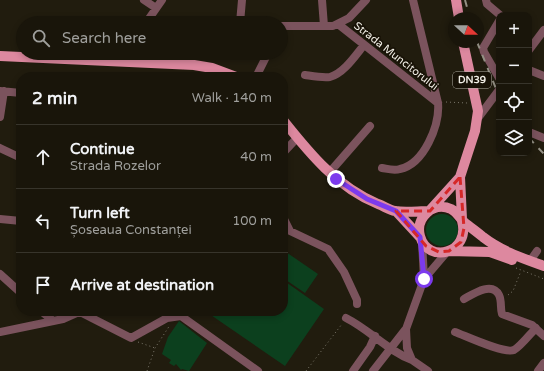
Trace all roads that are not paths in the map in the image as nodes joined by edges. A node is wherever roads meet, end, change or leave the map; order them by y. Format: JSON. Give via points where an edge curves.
{"nodes":[{"id":1,"x":144,"y":0,"type":"edge"},
{"id":2,"x":162,"y":0,"type":"edge"},
{"id":3,"x":242,"y":0,"type":"edge"},
{"id":4,"x":322,"y":0,"type":"edge"},
{"id":5,"x":366,"y":0,"type":"edge"},
{"id":6,"x":413,"y":0,"type":"edge"},
{"id":7,"x":456,"y":0,"type":"edge"},
{"id":8,"x":486,"y":0,"type":"edge"},
{"id":9,"x":156,"y":8,"type":"junction"},
{"id":10,"x":458,"y":12,"type":"edge"},
{"id":11,"x":496,"y":12,"type":"edge"},
{"id":12,"x":151,"y":16,"type":"edge"},
{"id":13,"x":241,"y":16,"type":"edge"},
{"id":14,"x":338,"y":24,"type":"junction"},
{"id":15,"x":288,"y":26,"type":"edge"},
{"id":16,"x":324,"y":26,"type":"junction"},
{"id":17,"x":496,"y":27,"type":"edge"},
{"id":18,"x":544,"y":30,"type":"edge"},
{"id":19,"x":364,"y":45,"type":"junction"},
{"id":20,"x":464,"y":48,"type":"edge"},
{"id":21,"x":530,"y":48,"type":"edge"},
{"id":22,"x":0,"y":56,"type":"edge"},
{"id":23,"x":16,"y":57,"type":"edge"},
{"id":24,"x":86,"y":60,"type":"edge"},
{"id":25,"x":264,"y":60,"type":"edge"},
{"id":26,"x":532,"y":71,"type":"edge"},
{"id":27,"x":208,"y":72,"type":"edge"},
{"id":28,"x":258,"y":72,"type":"edge"},
{"id":29,"x":496,"y":73,"type":"edge"},
{"id":30,"x":305,"y":75,"type":"dead end"},
{"id":31,"x":544,"y":76,"type":"edge"},
{"id":32,"x":2,"y":91,"type":"edge"},
{"id":33,"x":16,"y":92,"type":"edge"},
{"id":34,"x":496,"y":94,"type":"edge"},
{"id":35,"x":438,"y":103,"type":"junction"},
{"id":36,"x":0,"y":117,"type":"edge"},
{"id":37,"x":478,"y":118,"type":"junction"},
{"id":38,"x":288,"y":126,"type":"edge"},
{"id":39,"x":370,"y":126,"type":"dead end"},
{"id":40,"x":532,"y":133,"type":"edge"},
{"id":41,"x":297,"y":138,"type":"junction"},
{"id":42,"x":544,"y":138,"type":"edge"},
{"id":43,"x":0,"y":148,"type":"edge"},
{"id":44,"x":288,"y":148,"type":"edge"},
{"id":45,"x":16,"y":156,"type":"edge"},
{"id":46,"x":382,"y":168,"type":"dead end"},
{"id":47,"x":329,"y":173,"type":"junction"},
{"id":48,"x":460,"y":177,"type":"junction"},
{"id":49,"x":430,"y":210,"type":"junction"},
{"id":50,"x":396,"y":211,"type":"junction"},
{"id":51,"x":0,"y":219,"type":"edge"},
{"id":52,"x":462,"y":220,"type":"junction"},
{"id":53,"x":16,"y":221,"type":"edge"},
{"id":54,"x":288,"y":227,"type":"edge"},
{"id":55,"x":421,"y":239,"type":"junction"},
{"id":56,"x":448,"y":251,"type":"junction"},
{"id":57,"x":537,"y":251,"type":"dead end"},
{"id":58,"x":530,"y":261,"type":"junction"},
{"id":59,"x":544,"y":266,"type":"edge"},
{"id":60,"x":544,"y":272,"type":"edge"},
{"id":61,"x":0,"y":274,"type":"edge"},
{"id":62,"x":424,"y":279,"type":"junction"},
{"id":63,"x":16,"y":288,"type":"edge"},
{"id":64,"x":464,"y":299,"type":"dead end"},
{"id":65,"x":357,"y":304,"type":"dead end"},
{"id":66,"x":47,"y":316,"type":"edge"},
{"id":67,"x":72,"y":316,"type":"edge"},
{"id":68,"x":89,"y":316,"type":"edge"},
{"id":69,"x":176,"y":316,"type":"edge"},
{"id":70,"x":181,"y":316,"type":"edge"},
{"id":71,"x":346,"y":318,"type":"road end"},
{"id":72,"x":53,"y":321,"type":"junction"},
{"id":73,"x":536,"y":328,"type":"junction"},
{"id":74,"x":406,"y":329,"type":"junction"},
{"id":75,"x":0,"y":332,"type":"edge"},
{"id":76,"x":455,"y":332,"type":"dead end"},
{"id":77,"x":376,"y":336,"type":"junction"},
{"id":78,"x":544,"y":336,"type":"edge"},
{"id":79,"x":391,"y":349,"type":"junction"},
{"id":80,"x":412,"y":360,"type":"junction"},
{"id":81,"x":544,"y":363,"type":"edge"},
{"id":82,"x":258,"y":371,"type":"edge"},
{"id":83,"x":353,"y":371,"type":"edge"},
{"id":84,"x":374,"y":371,"type":"edge"},
{"id":85,"x":428,"y":371,"type":"edge"},
{"id":86,"x":538,"y":371,"type":"edge"}],
"edges":[{"from":1,"to":9,"type":"street"},
{"from":2,"to":9,"type":"street"},
{"from":3,"to":13,"type":"street"},
{"from":4,"to":16,"type":"street"},
{"from":5,"to":14,"type":"street","name":"Strada Muncitorului","via":[[349,18]]},
{"from":6,"to":35,"type":"street"},
{"from":7,"to":10,"type":"main road"},
{"from":8,"to":11,"type":"street"},
{"from":9,"to":12,"type":"street"},
{"from":14,"to":16,"type":"street","name":"Strada Muncitorului"},
{"from":14,"to":19,"type":"street","name":"Strada Muncitorului"},
{"from":15,"to":16,"type":"street","name":"Strada Muncitorului"},
{"from":17,"to":29,"type":"street","via":[[484,52]]},
{"from":18,"to":21,"type":"street"},
{"from":19,"to":30,"type":"street","via":[[336,75]]},
{"from":19,"to":35,"type":"street","name":"Strada Muncitorului"},
{"from":20,"to":37,"type":"main road","number":"DN39"},
{"from":22,"to":23,"type":"main road"},
{"from":24,"to":27,"type":"main road","via":[[194,65]]},
{"from":25,"to":28,"type":"street"},
{"from":26,"to":31,"type":"street"},
{"from":32,"to":33,"type":"street"},
{"from":32,"to":36,"type":"street"},
{"from":34,"to":37,"type":"street"},
{"from":35,"to":46,"type":"street","name":"Strada Muncitorului","via":[[438,118],[416,161],[400,169]]},
{"from":37,"to":48,"type":"main road","number":"DN39"},
{"from":38,"to":41,"type":"main road"},
{"from":39,"to":47,"type":"street"},
{"from":40,"to":42,"type":"street"},
{"from":41,"to":44,"type":"street"},
{"from":41,"to":47,"type":"main road"},
{"from":43,"to":45,"type":"street"},
{"from":47,"to":50,"type":"main road","via":[[351,190]]},
{"from":48,"to":49,"type":"main road"},
{"from":48,"to":52,"type":"main road"},
{"from":49,"to":50,"type":"main road"},
{"from":49,"to":52,"type":"main road","via":[[445,207],[452,209]]},
{"from":49,"to":55,"type":"main road","via":[[419,225]]},
{"from":50,"to":55,"type":"main road"},
{"from":51,"to":53,"type":"street"},
{"from":52,"to":56,"type":"main road","via":[[464,235],[461,242]]},
{"from":52,"to":58,"type":"main road","via":[[493,244]]},
{"from":54,"to":65,"type":"street","via":[[290,231],[328,249],[344,272]]},
{"from":55,"to":56,"type":"main road","via":[[432,250]]},
{"from":55,"to":62,"type":"street"},
{"from":56,"to":60,"type":"main road","via":[[490,252]]},
{"from":56,"to":62,"type":"street"},
{"from":57,"to":58,"type":"street"},
{"from":58,"to":59,"type":"main road"},
{"from":61,"to":63,"type":"street"},
{"from":62,"to":74,"type":"street"},
{"from":64,"to":73,"type":"street","via":[[487,289],[496,292],[502,314]]},
{"from":66,"to":72,"type":"street"},
{"from":67,"to":72,"type":"street"},
{"from":68,"to":69,"type":"street","via":[[131,338],[167,318]]},
{"from":70,"to":82,"type":"street"},
{"from":71,"to":77,"type":"street"},
{"from":72,"to":75,"type":"street"},
{"from":73,"to":76,"type":"street","via":[[518,347],[511,350],[492,346]]},
{"from":73,"to":78,"type":"street"},
{"from":74,"to":79,"type":"street"},
{"from":74,"to":80,"type":"street","via":[[407,348]]},
{"from":77,"to":79,"type":"street"},
{"from":77,"to":83,"type":"street"},
{"from":79,"to":80,"type":"street"},
{"from":79,"to":84,"type":"street"},
{"from":80,"to":85,"type":"street"},
{"from":81,"to":86,"type":"street"}]}
